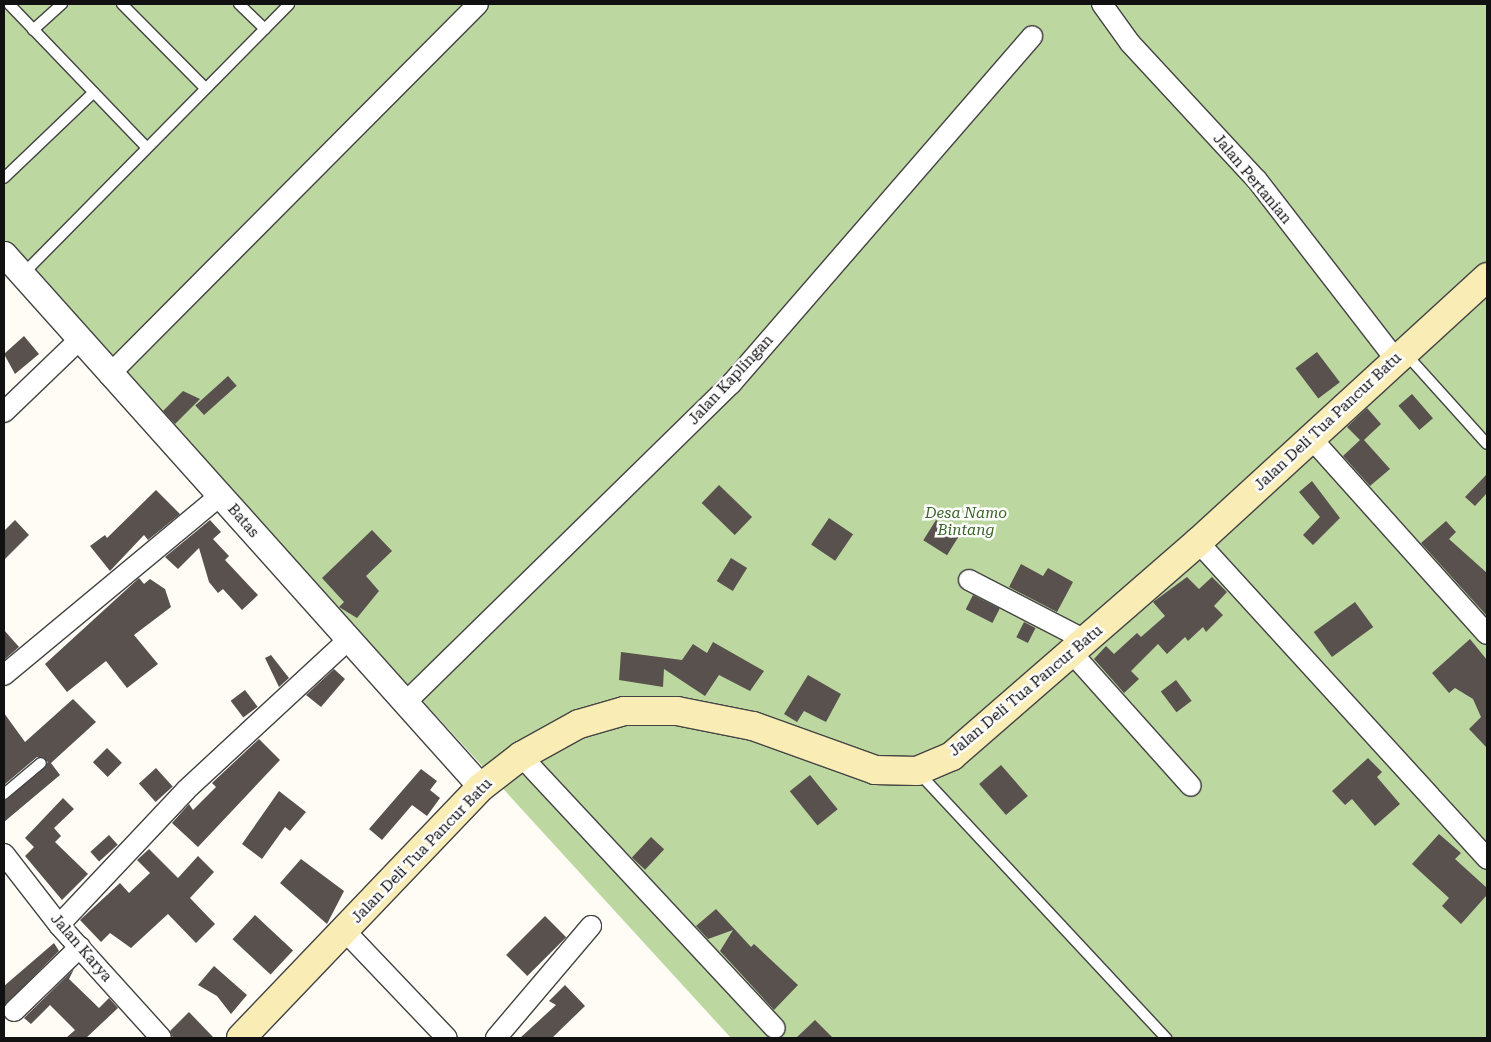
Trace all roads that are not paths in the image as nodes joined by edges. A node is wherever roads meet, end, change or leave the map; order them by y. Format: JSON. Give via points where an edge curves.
{"nodes":[{"id":1,"x":8,"y":4,"type":"edge"},
{"id":2,"x":62,"y":4,"type":"edge"},
{"id":3,"x":122,"y":4,"type":"edge"},
{"id":4,"x":239,"y":4,"type":"edge"},
{"id":5,"x":289,"y":4,"type":"edge"},
{"id":6,"x":478,"y":4,"type":"edge"},
{"id":7,"x":1102,"y":4,"type":"edge"},
{"id":8,"x":265,"y":29,"type":"junction"},
{"id":9,"x":33,"y":30,"type":"junction"},
{"id":10,"x":1032,"y":36,"type":"dead end"},
{"id":11,"x":205,"y":88,"type":"junction"},
{"id":12,"x":94,"y":92,"type":"junction"},
{"id":13,"x":146,"y":147,"type":"junction"},
{"id":14,"x":4,"y":178,"type":"edge"},
{"id":15,"x":4,"y":254,"type":"edge"},
{"id":16,"x":22,"y":275,"type":"junction"},
{"id":17,"x":1487,"y":277,"type":"edge"},
{"id":18,"x":78,"y":341,"type":"junction"},
{"id":19,"x":1400,"y":356,"type":"junction"},
{"id":20,"x":109,"y":375,"type":"junction"},
{"id":21,"x":4,"y":412,"type":"edge"},
{"id":22,"x":1311,"y":438,"type":"junction"},
{"id":23,"x":1487,"y":444,"type":"edge"},
{"id":24,"x":220,"y":496,"type":"junction"},
{"id":25,"x":1198,"y":542,"type":"junction"},
{"id":26,"x":968,"y":580,"type":"dead end"},
{"id":27,"x":1487,"y":634,"type":"edge"},
{"id":28,"x":348,"y":640,"type":"junction"},
{"id":29,"x":1080,"y":647,"type":"junction"},
{"id":30,"x":4,"y":675,"type":"edge"},
{"id":31,"x":406,"y":702,"type":"junction"},
{"id":32,"x":521,"y":756,"type":"junction"},
{"id":33,"x":41,"y":763,"type":"dead end"},
{"id":34,"x":917,"y":771,"type":"junction"},
{"id":35,"x":1191,"y":786,"type":"dead end"},
{"id":36,"x":482,"y":787,"type":"junction"},
{"id":37,"x":4,"y":794,"type":"edge"},
{"id":38,"x":4,"y":854,"type":"edge"},
{"id":39,"x":1487,"y":859,"type":"edge"},
{"id":40,"x":59,"y":925,"type":"junction"},
{"id":41,"x":591,"y":926,"type":"dead end"},
{"id":42,"x":344,"y":930,"type":"junction"},
{"id":43,"x":80,"y":947,"type":"junction"},
{"id":44,"x":14,"y":1011,"type":"dead end"},
{"id":45,"x":775,"y":1028,"type":"dead end"},
{"id":46,"x":161,"y":1038,"type":"edge"},
{"id":47,"x":242,"y":1038,"type":"edge"},
{"id":48,"x":447,"y":1038,"type":"edge"},
{"id":49,"x":496,"y":1038,"type":"edge"},
{"id":50,"x":1166,"y":1038,"type":"edge"}],
"edges":[{"from":1,"to":9,"type":"lane"},
{"from":2,"to":9,"type":"lane"},
{"from":3,"to":11,"type":"lane"},
{"from":4,"to":8,"type":"lane"},
{"from":5,"to":8,"type":"lane"},
{"from":6,"to":20,"type":"street"},
{"from":7,"to":19,"type":"street","name":"Jalan Pertanian","via":[[1130,43],[1257,180]]},
{"from":8,"to":11,"type":"lane"},
{"from":9,"to":12,"type":"lane"},
{"from":10,"to":31,"type":"street","name":"Jalan Kaplingan","via":[[731,384]]},
{"from":11,"to":13,"type":"lane"},
{"from":12,"to":13,"type":"lane"},
{"from":12,"to":14,"type":"lane"},
{"from":13,"to":16,"type":"lane"},
{"from":15,"to":16,"type":"street","name":"Batas"},
{"from":16,"to":18,"type":"street","name":"Batas"},
{"from":17,"to":19,"type":"main road","name":"Jalan Deli Tua Pancur Batu"},
{"from":18,"to":20,"type":"street","name":"Batas"},
{"from":18,"to":21,"type":"street"},
{"from":19,"to":22,"type":"main road","name":"Jalan Deli Tua Pancur Batu"},
{"from":19,"to":23,"type":"lane"},
{"from":20,"to":24,"type":"street","name":"Batas"},
{"from":22,"to":25,"type":"main road","name":"Jalan Deli Tua Pancur Batu"},
{"from":22,"to":27,"type":"street"},
{"from":24,"to":28,"type":"street","name":"Batas"},
{"from":24,"to":30,"type":"street"},
{"from":25,"to":29,"type":"main road","name":"Jalan Deli Tua Pancur Batu"},
{"from":25,"to":39,"type":"street"},
{"from":26,"to":29,"type":"street"},
{"from":28,"to":31,"type":"street","name":"Batas"},
{"from":28,"to":40,"type":"street","via":[[186,790]]},
{"from":29,"to":34,"type":"main road","name":"Jalan Deli Tua Pancur Batu","via":[[968,744]]},
{"from":29,"to":35,"type":"street"},
{"from":31,"to":36,"type":"street","name":"Batas"},
{"from":32,"to":34,"type":"main road","name":"Jalan Deli Tua Pancur Batu","via":[[601,716],[624,711],[677,711],[753,726],[858,767]]},
{"from":32,"to":36,"type":"main road","name":"Jalan Deli Tua Pancur Batu"},
{"from":32,"to":45,"type":"street"},
{"from":33,"to":37,"type":"lane"},
{"from":34,"to":50,"type":"lane"},
{"from":36,"to":42,"type":"main road","name":"Jalan Deli Tua Pancur Batu"},
{"from":38,"to":40,"type":"street","name":"Jalan Karya"},
{"from":40,"to":43,"type":"street","name":"Jalan Karya"},
{"from":41,"to":49,"type":"street"},
{"from":42,"to":47,"type":"main road","name":"Jalan Deli Tua Pancur Batu"},
{"from":42,"to":48,"type":"street"},
{"from":43,"to":44,"type":"street"},
{"from":43,"to":46,"type":"street","name":"Jalan Karya"}]}
